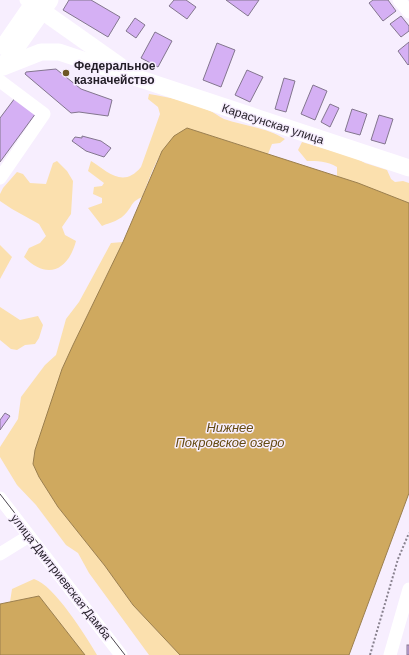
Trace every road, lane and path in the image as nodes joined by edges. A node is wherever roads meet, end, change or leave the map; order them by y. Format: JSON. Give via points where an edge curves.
{"nodes":[{"id":1,"x":399,"y":0,"type":"edge"},
{"id":2,"x":36,"y":3,"type":"edge"},
{"id":3,"x":409,"y":12,"type":"edge"},
{"id":4,"x":0,"y":48,"type":"edge"},
{"id":5,"x":1,"y":73,"type":"edge"},
{"id":6,"x":138,"y":79,"type":"junction"},
{"id":7,"x":409,"y":168,"type":"edge"},
{"id":8,"x":0,"y":178,"type":"edge"},
{"id":9,"x":0,"y":498,"type":"edge"},
{"id":10,"x":409,"y":533,"type":"edge"},
{"id":11,"x":29,"y":536,"type":"junction"},
{"id":12,"x":0,"y":554,"type":"edge"},
{"id":13,"x":409,"y":589,"type":"edge"},
{"id":14,"x":121,"y":655,"type":"edge"},
{"id":15,"x":370,"y":655,"type":"edge"},
{"id":16,"x":390,"y":655,"type":"edge"}],
"edges":[{"from":1,"to":3,"type":"street"},
{"from":2,"to":4,"type":"street"},
{"from":2,"to":5,"type":"main road"},
{"from":2,"to":6,"type":"main road","name":"Карасунская улица"},
{"from":5,"to":6,"type":"main road","name":"Карасунская улица","via":[[41,52],[59,52]]},
{"from":5,"to":8,"type":"street","via":[[44,114]]},
{"from":6,"to":7,"type":"main road","name":"Карасунская улица"},
{"from":9,"to":11,"type":"street","name":"улица Дмитриевская Дамба"},
{"from":10,"to":15,"type":"path","via":[[398,559]]},
{"from":11,"to":12,"type":"street"},
{"from":11,"to":14,"type":"street","name":"улица Дмитриевская Дамба"},
{"from":13,"to":16,"type":"street"}]}
